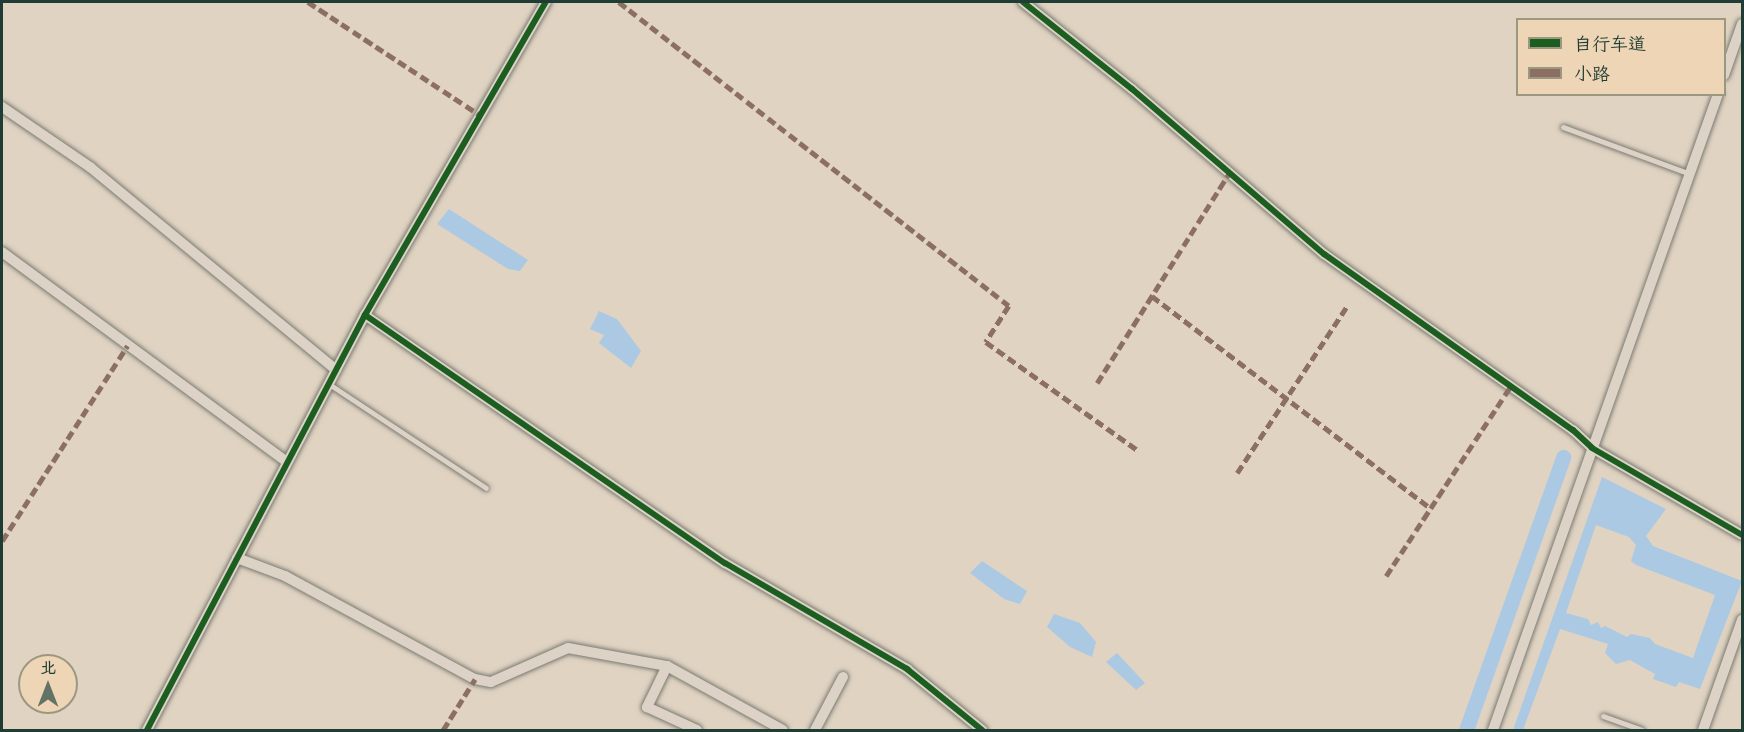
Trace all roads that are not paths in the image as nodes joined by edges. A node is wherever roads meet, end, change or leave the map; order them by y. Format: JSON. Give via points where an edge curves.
{"nodes":[{"id":1,"x":546,"y":2,"type":"edge"},
{"id":2,"x":1023,"y":2,"type":"edge"},
{"id":3,"x":1743,"y":24,"type":"edge"},
{"id":4,"x":1726,"y":72,"type":"edge"},
{"id":5,"x":1717,"y":96,"type":"edge"},
{"id":6,"x":2,"y":107,"type":"edge"},
{"id":7,"x":1563,"y":127,"type":"dead end"},
{"id":8,"x":1690,"y":174,"type":"junction"},
{"id":9,"x":2,"y":252,"type":"edge"},
{"id":10,"x":366,"y":315,"type":"junction"},
{"id":11,"x":336,"y":370,"type":"junction"},
{"id":12,"x":329,"y":384,"type":"junction"},
{"id":13,"x":1592,"y":448,"type":"junction"},
{"id":14,"x":287,"y":462,"type":"junction"},
{"id":15,"x":486,"y":488,"type":"dead end"},
{"id":16,"x":1743,"y":536,"type":"edge"},
{"id":17,"x":237,"y":558,"type":"junction"},
{"id":18,"x":1743,"y":620,"type":"edge"},
{"id":19,"x":667,"y":666,"type":"junction"},
{"id":20,"x":843,"y":677,"type":"dead end"},
{"id":21,"x":1603,"y":716,"type":"dead end"},
{"id":22,"x":147,"y":730,"type":"edge"},
{"id":23,"x":697,"y":730,"type":"edge"},
{"id":24,"x":783,"y":730,"type":"edge"},
{"id":25,"x":815,"y":730,"type":"edge"},
{"id":26,"x":982,"y":730,"type":"edge"},
{"id":27,"x":1492,"y":730,"type":"edge"},
{"id":28,"x":1642,"y":730,"type":"edge"},
{"id":29,"x":1703,"y":730,"type":"edge"}],
"edges":[{"from":1,"to":10,"type":"street"},
{"from":2,"to":13,"type":"street","via":[[1132,89],[1324,254],[1573,430]]},
{"from":3,"to":4,"type":"street"},
{"from":5,"to":8,"type":"street"},
{"from":6,"to":11,"type":"street","via":[[90,167]]},
{"from":7,"to":8,"type":"lane"},
{"from":8,"to":13,"type":"street"},
{"from":9,"to":14,"type":"street"},
{"from":10,"to":11,"type":"street"},
{"from":10,"to":26,"type":"street","via":[[725,563],[907,669]]},
{"from":11,"to":12,"type":"street"},
{"from":12,"to":14,"type":"street"},
{"from":12,"to":15,"type":"lane"},
{"from":13,"to":16,"type":"street"},
{"from":13,"to":27,"type":"street"},
{"from":14,"to":17,"type":"street"},
{"from":17,"to":19,"type":"street","via":[[285,576],[475,679],[490,682],[567,648]]},
{"from":17,"to":22,"type":"street"},
{"from":18,"to":29,"type":"street"},
{"from":19,"to":23,"type":"street","via":[[647,707]]},
{"from":19,"to":24,"type":"street"},
{"from":20,"to":25,"type":"street"},
{"from":21,"to":28,"type":"lane"}]}
